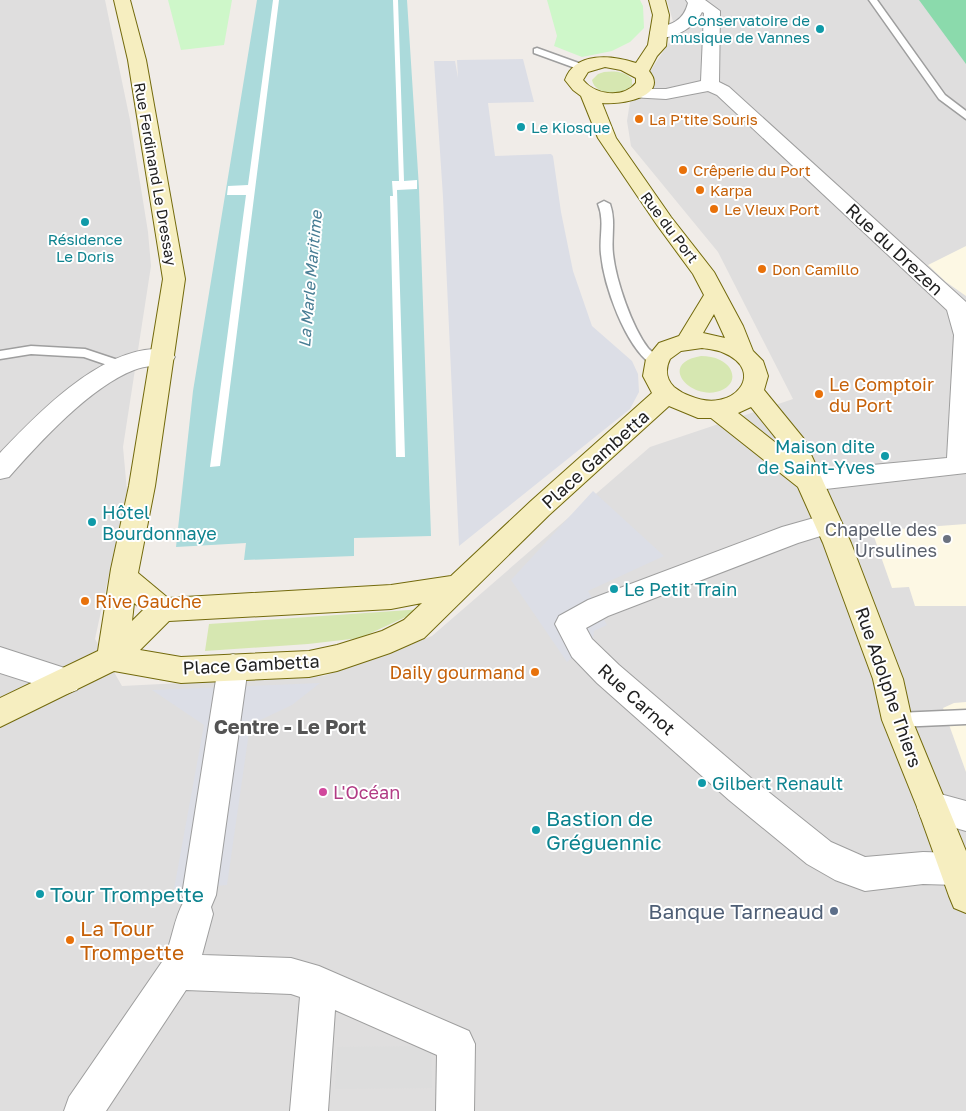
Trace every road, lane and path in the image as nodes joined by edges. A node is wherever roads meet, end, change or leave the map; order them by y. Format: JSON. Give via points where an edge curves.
{"nodes":[{"id":1,"x":122,"y":0,"type":"edge"},
{"id":2,"x":657,"y":0,"type":"edge"},
{"id":3,"x":697,"y":0,"type":"edge"},
{"id":4,"x":873,"y":0,"type":"edge"},
{"id":5,"x":657,"y":36,"type":"junction"},
{"id":6,"x":537,"y":51,"type":"dead end"},
{"id":7,"x":605,"y":62,"type":"junction"},
{"id":8,"x":582,"y":67,"type":"junction"},
{"id":9,"x":640,"y":72,"type":"junction"},
{"id":10,"x":710,"y":85,"type":"junction"},
{"id":11,"x":589,"y":93,"type":"junction"},
{"id":12,"x":629,"y":95,"type":"junction"},
{"id":13,"x":966,"y":116,"type":"edge"},
{"id":14,"x":623,"y":160,"type":"junction"},
{"id":15,"x":604,"y":204,"type":"dead end"},
{"id":16,"x":714,"y":295,"type":"junction"},
{"id":17,"x":687,"y":341,"type":"junction"},
{"id":18,"x":743,"y":354,"type":"junction"},
{"id":19,"x":0,"y":355,"type":"edge"},
{"id":20,"x":163,"y":357,"type":"junction"},
{"id":21,"x":656,"y":361,"type":"junction"},
{"id":22,"x":122,"y":366,"type":"junction"},
{"id":23,"x":753,"y":393,"type":"junction"},
{"id":24,"x":667,"y":394,"type":"junction"},
{"id":25,"x":716,"y":410,"type":"junction"},
{"id":26,"x":0,"y":470,"type":"edge"},
{"id":27,"x":808,"y":481,"type":"junction"},
{"id":28,"x":828,"y":524,"type":"junction"},
{"id":29,"x":124,"y":577,"type":"junction"},
{"id":30,"x":458,"y":586,"type":"junction"},
{"id":31,"x":162,"y":610,"type":"junction"},
{"id":32,"x":112,"y":658,"type":"junction"},
{"id":33,"x":0,"y":660,"type":"edge"},
{"id":34,"x":232,"y":667,"type":"junction"},
{"id":35,"x":66,"y":681,"type":"junction"},
{"id":36,"x":0,"y":714,"type":"edge"},
{"id":37,"x":966,"y":717,"type":"edge"},
{"id":38,"x":897,"y":720,"type":"junction"},
{"id":39,"x":933,"y":807,"type":"junction"},
{"id":40,"x":966,"y":816,"type":"edge"},
{"id":41,"x":961,"y":882,"type":"edge"},
{"id":42,"x":177,"y":972,"type":"junction"},
{"id":43,"x":319,"y":984,"type":"junction"},
{"id":44,"x":83,"y":1111,"type":"edge"},
{"id":45,"x":309,"y":1111,"type":"edge"},
{"id":46,"x":455,"y":1111,"type":"edge"}],
"edges":[{"from":1,"to":20,"type":"main road","name":"Rue Ferdinand Le Dressay","via":[[137,60],[172,262],[173,288]]},
{"from":2,"to":5,"type":"main road","via":[[662,19]]},
{"from":3,"to":5,"type":"street","via":[[695,12],[684,25]]},
{"from":3,"to":10,"type":"street","via":[[712,11]]},
{"from":4,"to":13,"type":"lane","via":[[942,97]]},
{"from":5,"to":7,"type":"main road"},
{"from":5,"to":9,"type":"main road","via":[[657,46]]},
{"from":6,"to":8,"type":"lane"},
{"from":7,"to":8,"type":"main road"},
{"from":7,"to":9,"type":"main road","via":[[619,62]]},
{"from":8,"to":11,"type":"main road","name":"Rue du Port","via":[[575,73],[574,80],[577,87]]},
{"from":9,"to":12,"type":"main road","name":"Rue du Port","via":[[645,83]]},
{"from":10,"to":12,"type":"street","via":[[666,94]]},
{"from":10,"to":27,"type":"street","name":"Rue du Drezen","via":[[724,91],[958,307],[965,335],[959,466]]},
{"from":11,"to":12,"type":"main road","via":[[609,98]]},
{"from":11,"to":14,"type":"main road","name":"Rue du Port","via":[[604,133]]},
{"from":12,"to":14,"type":"main road","name":"Rue du Port","via":[[618,118]]},
{"from":14,"to":16,"type":"main road","name":"Rue du Port","via":[[703,272]]},
{"from":15,"to":21,"type":"lane","via":[[608,211],[607,254],[615,284],[636,339]]},
{"from":16,"to":17,"type":"main road"},
{"from":16,"to":18,"type":"main road","name":"Rue du Port"},
{"from":17,"to":18,"type":"main road","via":[[716,342]]},
{"from":17,"to":21,"type":"main road","via":[[673,345]]},
{"from":18,"to":23,"type":"main road","via":[[757,373]]},
{"from":19,"to":22,"type":"lane","via":[[31,350],[85,353]]},
{"from":20,"to":22,"type":"street","via":[[139,359]]},
{"from":20,"to":29,"type":"main road"},
{"from":21,"to":24,"type":"main road","via":[[654,372]]},
{"from":22,"to":26,"type":"street","via":[[66,405]]},
{"from":23,"to":25,"type":"main road","via":[[744,402]]},
{"from":23,"to":27,"type":"main road","via":[[791,439]]},
{"from":24,"to":25,"type":"main road","via":[[689,406]]},
{"from":24,"to":30,"type":"main road","name":"Place Gambetta","via":[[603,449]]},
{"from":25,"to":27,"type":"main road"},
{"from":27,"to":28,"type":"main road","name":"Rue Adolphe Thiers"},
{"from":28,"to":38,"type":"main road","name":"Rue Adolphe Thiers","via":[[888,679]]},
{"from":28,"to":41,"type":"street","name":"Rue Carnot","via":[[792,534],[598,608],[569,624],[582,648],[608,674],[819,853],[865,874],[923,868]]},
{"from":29,"to":31,"type":"main road"},
{"from":29,"to":32,"type":"main road"},
{"from":30,"to":31,"type":"main road","via":[[391,598]]},
{"from":30,"to":34,"type":"main road","name":"Place Gambetta","via":[[414,628],[390,641],[309,664]]},
{"from":31,"to":32,"type":"main road"},
{"from":32,"to":34,"type":"main road","name":"Place Gambetta","via":[[180,670]]},
{"from":32,"to":35,"type":"main road"},
{"from":33,"to":35,"type":"street"},
{"from":34,"to":42,"type":"street","via":[[197,905],[189,944]]},
{"from":35,"to":36,"type":"main road"},
{"from":37,"to":38,"type":"lane"},
{"from":38,"to":39,"type":"main road","name":"Rue Adolphe Thiers"},
{"from":39,"to":40,"type":"street"},
{"from":39,"to":41,"type":"main road","name":"Rue Adolphe Thiers"},
{"from":42,"to":43,"type":"street","via":[[291,976]]},
{"from":42,"to":44,"type":"street"},
{"from":43,"to":45,"type":"street"},
{"from":43,"to":46,"type":"street","via":[[456,1044]]}]}
